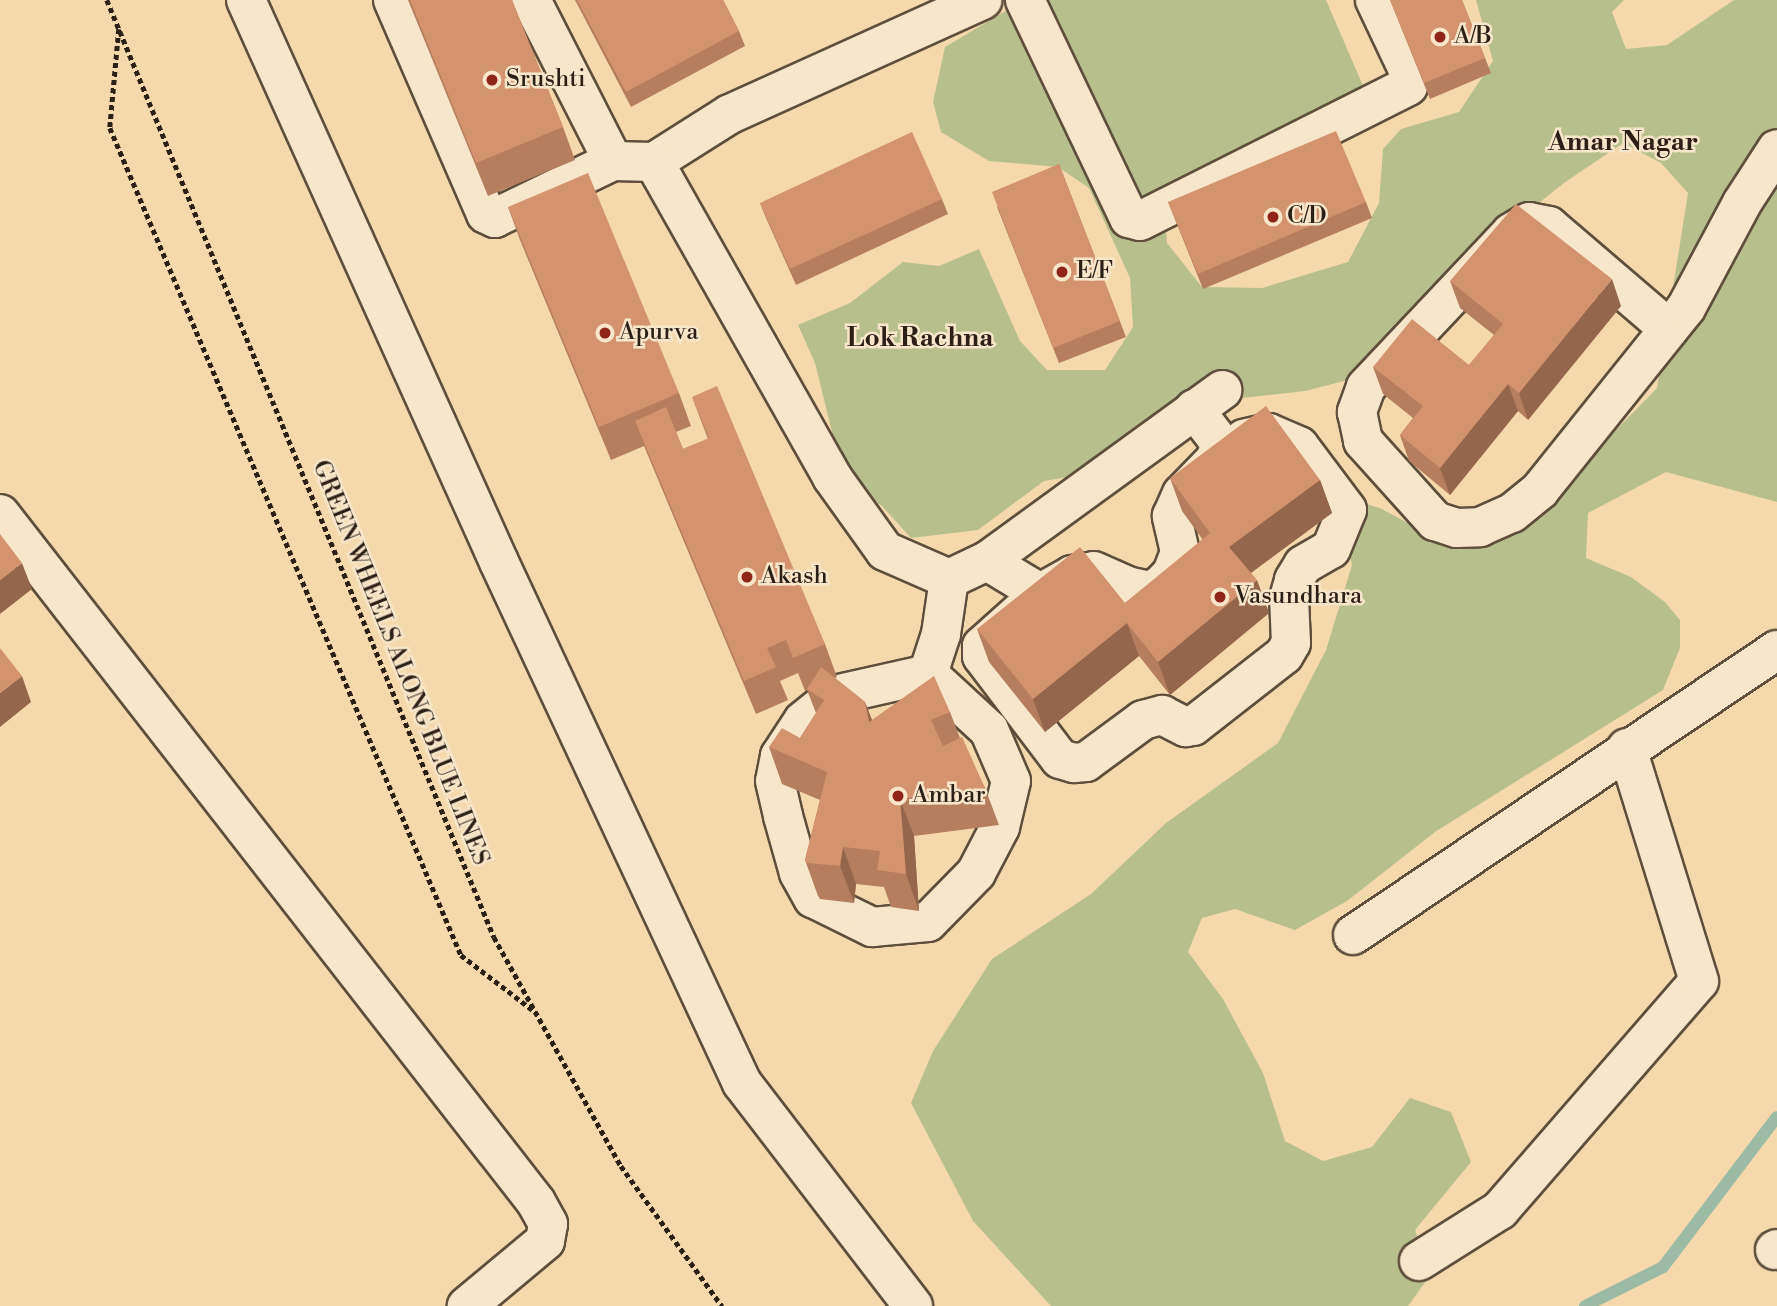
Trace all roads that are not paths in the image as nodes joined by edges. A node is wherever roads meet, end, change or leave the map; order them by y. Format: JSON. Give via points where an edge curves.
{"nodes":[{"id":1,"x":246,"y":0,"type":"edge"},
{"id":2,"x":393,"y":0,"type":"edge"},
{"id":3,"x":531,"y":0,"type":"edge"},
{"id":4,"x":982,"y":0,"type":"edge"},
{"id":5,"x":1025,"y":0,"type":"edge"},
{"id":6,"x":1375,"y":0,"type":"edge"},
{"id":7,"x":913,"y":14,"type":"edge"},
{"id":8,"x":1777,"y":149,"type":"edge"},
{"id":9,"x":613,"y":161,"type":"junction"},
{"id":10,"x":654,"y":162,"type":"junction"},
{"id":11,"x":1669,"y":328,"type":"junction"},
{"id":12,"x":1222,"y":444,"type":"junction"},
{"id":13,"x":0,"y":514,"type":"edge"},
{"id":14,"x":987,"y":561,"type":"junction"},
{"id":15,"x":949,"y":579,"type":"junction"},
{"id":16,"x":1040,"y":593,"type":"junction"},
{"id":17,"x":1777,"y":649,"type":"edge"},
{"id":18,"x":928,"y":674,"type":"junction"},
{"id":19,"x":1627,"y":748,"type":"junction"},
{"id":20,"x":1353,"y":934,"type":"dead end"},
{"id":21,"x":1419,"y":1261,"type":"dead end"},
{"id":22,"x":467,"y":1306,"type":"edge"},
{"id":23,"x":913,"y":1306,"type":"edge"}],
"edges":[{"from":1,"to":23,"type":"street","via":[[499,562],[742,1083]]},
{"from":2,"to":9,"type":"street","via":[[486,214],[495,218]]},
{"from":3,"to":9,"type":"street"},
{"from":4,"to":7,"type":"street"},
{"from":5,"to":6,"type":"street","via":[[1129,218],[1140,221],[1408,86],[1410,74]]},
{"from":7,"to":10,"type":"street","via":[[730,114]]},
{"from":8,"to":11,"type":"street","via":[[1742,203],[1686,308]]},
{"from":9,"to":10,"type":"street"},
{"from":10,"to":15,"type":"street","via":[[839,488],[885,551]]},
{"from":11,"to":11,"type":"street","via":[[1540,490],[1496,523],[1457,528],[1435,521],[1363,441],[1357,412],[1366,387],[1511,233],[1529,222],[1549,226]]},
{"from":12,"to":14,"type":"street","via":[[1208,399]]},
{"from":12,"to":16,"type":"street","via":[[1215,460],[1182,494],[1172,516],[1180,551],[1172,573],[1161,585],[1150,591],[1094,571],[1072,575]]},
{"from":12,"to":16,"type":"street","via":[[1269,433],[1285,438],[1299,446],[1347,510],[1331,550],[1303,565],[1294,580],[1289,598],[1291,643],[1284,655],[1193,726],[1162,715],[1143,720],[1086,762],[1074,764],[1060,759],[982,656],[982,646]]},
{"from":13,"to":22,"type":"street","via":[[536,1202],[548,1224],[545,1241]]},
{"from":14,"to":15,"type":"street"},
{"from":14,"to":16,"type":"street"},
{"from":15,"to":18,"type":"street","via":[[941,634]]},
{"from":17,"to":19,"type":"street"},
{"from":18,"to":18,"type":"street","via":[[989,730],[1011,781],[1000,827],[976,873],[928,922],[872,928],[813,898],[808,890],[799,873],[775,781],[780,756],[803,721],[835,695]]},
{"from":19,"to":20,"type":"street"},
{"from":19,"to":21,"type":"street","via":[[1699,981],[1500,1210]]}]}
